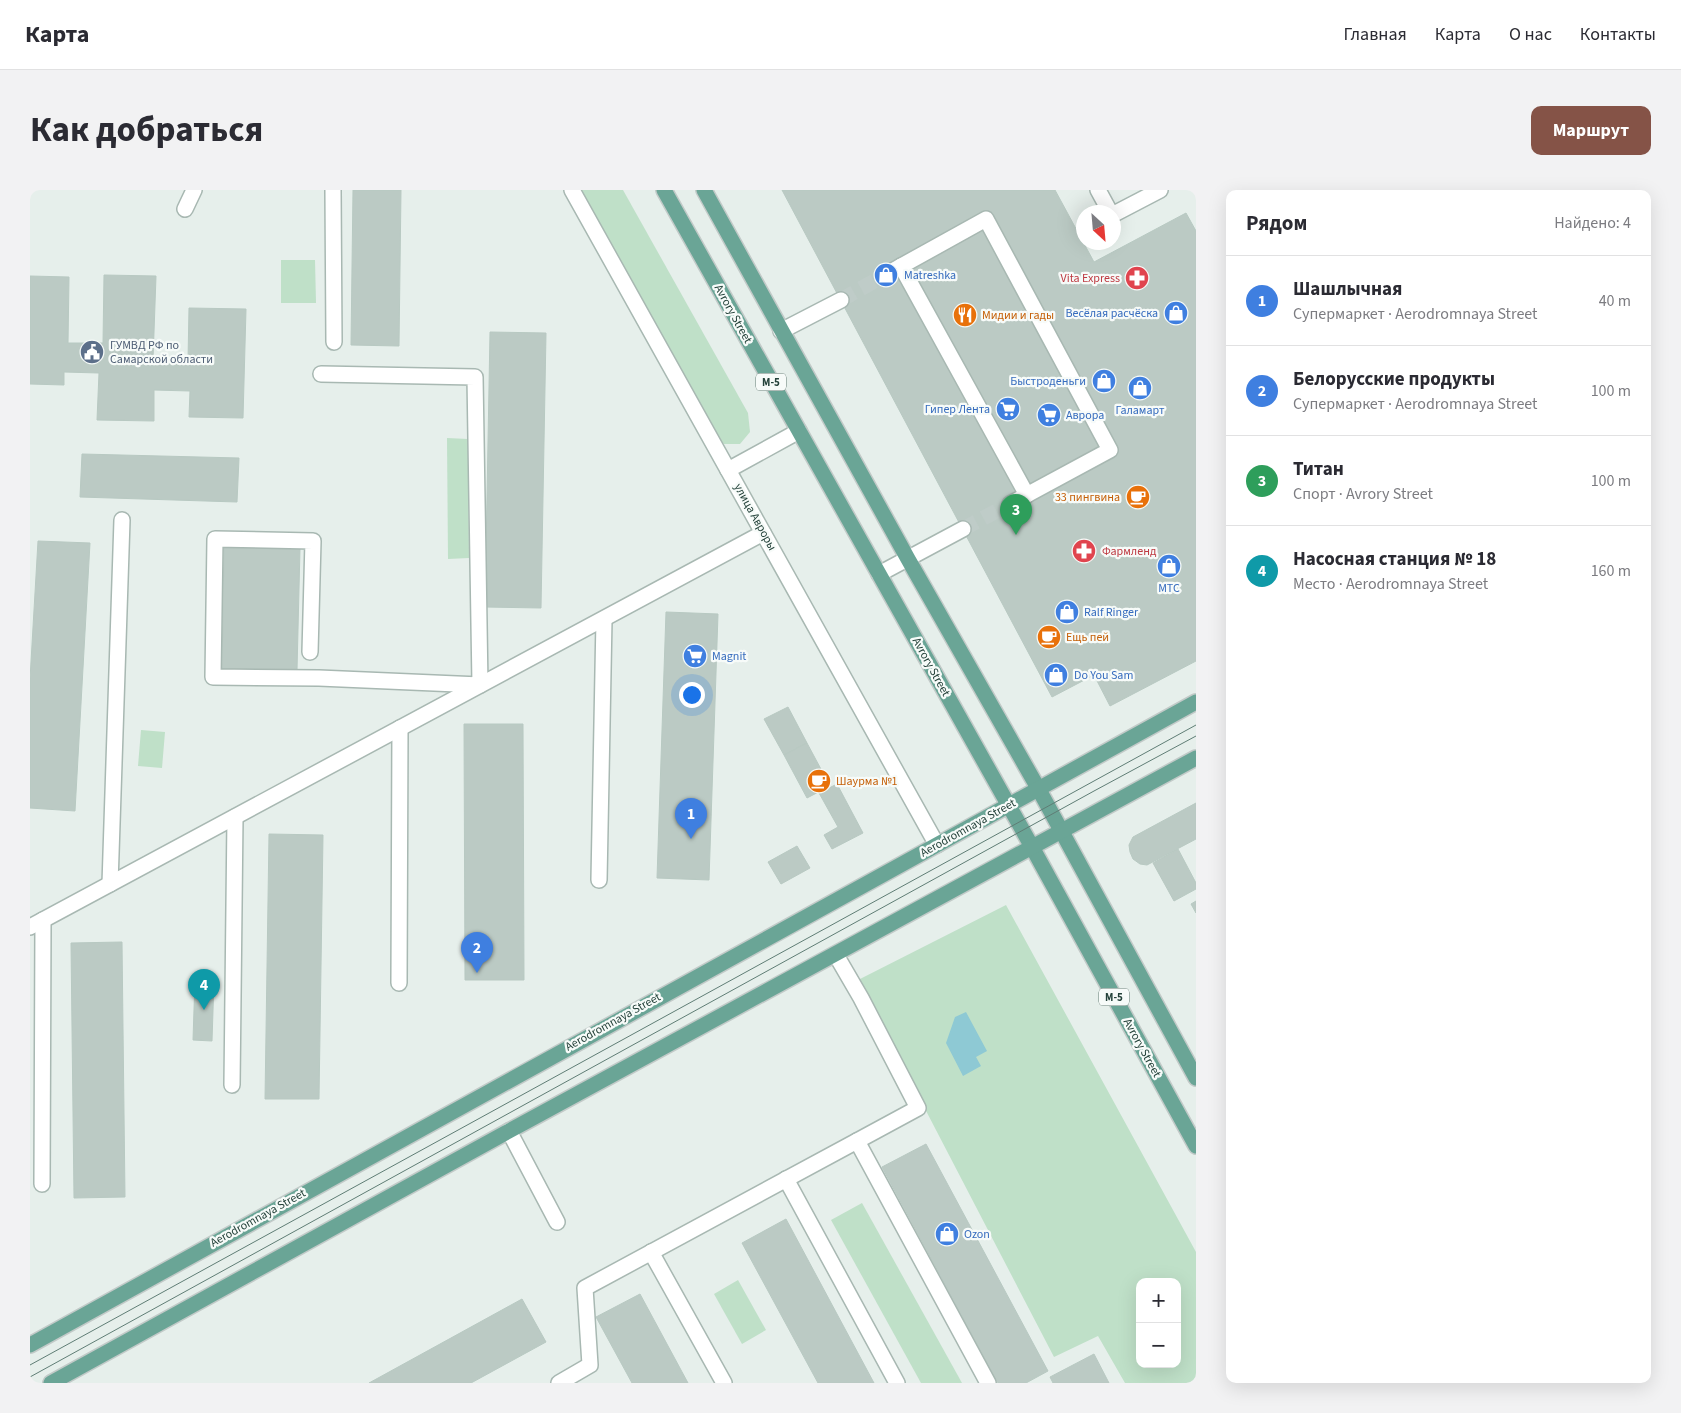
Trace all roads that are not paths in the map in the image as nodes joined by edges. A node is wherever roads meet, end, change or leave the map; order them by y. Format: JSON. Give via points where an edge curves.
{"nodes":[{"id":1,"x":194,"y":190,"type":"edge"},
{"id":2,"x":333,"y":190,"type":"edge"},
{"id":3,"x":572,"y":190,"type":"edge"},
{"id":4,"x":664,"y":190,"type":"edge"},
{"id":5,"x":704,"y":190,"type":"edge"},
{"id":6,"x":1098,"y":190,"type":"edge"},
{"id":7,"x":1160,"y":190,"type":"edge"},
{"id":8,"x":1106,"y":205,"type":"edge"},
{"id":9,"x":185,"y":209,"type":"dead end"},
{"id":10,"x":1121,"y":210,"type":"edge"},
{"id":11,"x":901,"y":266,"type":"junction"},
{"id":12,"x":885,"y":275,"type":"tunnel mouth"},
{"id":13,"x":840,"y":300,"type":"tunnel mouth"},
{"id":14,"x":781,"y":332,"type":"junction"},
{"id":15,"x":334,"y":342,"type":"dead end"},
{"id":16,"x":321,"y":374,"type":"dead end"},
{"id":17,"x":799,"y":431,"type":"junction"},
{"id":18,"x":728,"y":470,"type":"junction"},
{"id":19,"x":1027,"y":495,"type":"junction"},
{"id":20,"x":1010,"y":504,"type":"tunnel mouth"},
{"id":21,"x":122,"y":520,"type":"dead end"},
{"id":22,"x":963,"y":529,"type":"tunnel mouth"},
{"id":23,"x":763,"y":533,"type":"junction"},
{"id":24,"x":908,"y":559,"type":"junction"},
{"id":25,"x":879,"y":574,"type":"junction"},
{"id":26,"x":604,"y":618,"type":"junction"},
{"id":27,"x":310,"y":652,"type":"dead end"},
{"id":28,"x":480,"y":685,"type":"junction"},
{"id":29,"x":1196,"y":702,"type":"edge"},
{"id":30,"x":400,"y":728,"type":"junction"},
{"id":31,"x":1196,"y":758,"type":"edge"},
{"id":32,"x":1038,"y":788,"type":"junction"},
{"id":33,"x":1008,"y":805,"type":"junction"},
{"id":34,"x":235,"y":817,"type":"junction"},
{"id":35,"x":1062,"y":831,"type":"junction"},
{"id":36,"x":937,"y":845,"type":"junction"},
{"id":37,"x":1032,"y":848,"type":"junction"},
{"id":38,"x":599,"y":880,"type":"dead end"},
{"id":39,"x":110,"y":884,"type":"junction"},
{"id":40,"x":37,"y":924,"type":"edge"},
{"id":41,"x":836,"y":955,"type":"junction"},
{"id":42,"x":399,"y":983,"type":"dead end"},
{"id":43,"x":1196,"y":1078,"type":"edge"},
{"id":44,"x":232,"y":1085,"type":"dead end"},
{"id":45,"x":509,"y":1132,"type":"junction"},
{"id":46,"x":857,"y":1141,"type":"junction"},
{"id":47,"x":1196,"y":1146,"type":"edge"},
{"id":48,"x":786,"y":1180,"type":"junction"},
{"id":49,"x":42,"y":1184,"type":"dead end"},
{"id":50,"x":557,"y":1222,"type":"dead end"},
{"id":51,"x":651,"y":1252,"type":"junction"},
{"id":52,"x":30,"y":1343,"type":"edge"},
{"id":53,"x":52,"y":1383,"type":"edge"},
{"id":54,"x":559,"y":1383,"type":"edge"},
{"id":55,"x":724,"y":1383,"type":"edge"},
{"id":56,"x":896,"y":1383,"type":"edge"},
{"id":57,"x":988,"y":1383,"type":"edge"}],
"edges":[{"from":1,"to":9,"type":"lane"},
{"from":2,"to":15,"type":"lane"},
{"from":3,"to":18,"type":"lane","name":"улица Авроры"},
{"from":4,"to":17,"type":"main road","name":"Avrory Street","number":"М-5"},
{"from":5,"to":14,"type":"main road","number":"М-5"},
{"from":6,"to":8,"type":"lane"},
{"from":7,"to":10,"type":"lane"},
{"from":11,"to":12,"type":"lane"},
{"from":11,"to":19,"type":"lane"},
{"from":11,"to":19,"type":"lane","via":[[986,219],[1110,450]]},
{"from":13,"to":14,"type":"lane"},
{"from":14,"to":24,"type":"main road","number":"М-5"},
{"from":16,"to":28,"type":"lane","via":[[475,376]]},
{"from":17,"to":18,"type":"lane"},
{"from":17,"to":25,"type":"main road","name":"Avrory Street","number":"М-5"},
{"from":18,"to":23,"type":"lane","name":"улица Авроры"},
{"from":19,"to":20,"type":"lane"},
{"from":21,"to":39,"type":"lane"},
{"from":22,"to":24,"type":"lane"},
{"from":23,"to":26,"type":"lane"},
{"from":23,"to":36,"type":"lane","name":"улица Авроры"},
{"from":24,"to":25,"type":"lane"},
{"from":24,"to":32,"type":"main road","number":"М-5"},
{"from":25,"to":33,"type":"main road","name":"Avrory Street","number":"М-5"},
{"from":26,"to":28,"type":"lane"},
{"from":26,"to":38,"type":"lane"},
{"from":27,"to":28,"type":"lane","via":[[313,541],[215,539],[213,677]]},
{"from":28,"to":30,"type":"lane"},
{"from":29,"to":32,"type":"main road","name":"Aerodromnaya Street"},
{"from":30,"to":34,"type":"lane"},
{"from":30,"to":42,"type":"lane"},
{"from":31,"to":35,"type":"main road"},
{"from":32,"to":33,"type":"main road","name":"Aerodromnaya Street"},
{"from":32,"to":35,"type":"main road","number":"М-5"},
{"from":33,"to":36,"type":"main road","name":"Aerodromnaya Street"},
{"from":33,"to":37,"type":"main road","name":"Avrory Street","number":"М-5"},
{"from":34,"to":39,"type":"lane"},
{"from":34,"to":44,"type":"lane"},
{"from":35,"to":37,"type":"main road"},
{"from":35,"to":43,"type":"main road","number":"М-5"},
{"from":36,"to":52,"type":"main road","name":"Aerodromnaya Street"},
{"from":37,"to":41,"type":"main road"},
{"from":37,"to":47,"type":"main road","name":"Avrory Street","number":"М-5"},
{"from":39,"to":40,"type":"lane"},
{"from":40,"to":49,"type":"lane"},
{"from":41,"to":45,"type":"main road"},
{"from":41,"to":46,"type":"lane","via":[[918,1108]]},
{"from":45,"to":50,"type":"lane"},
{"from":45,"to":53,"type":"main road"},
{"from":46,"to":48,"type":"lane"},
{"from":46,"to":57,"type":"lane"},
{"from":48,"to":51,"type":"lane"},
{"from":48,"to":56,"type":"lane"},
{"from":51,"to":54,"type":"lane","via":[[585,1288],[590,1365]]},
{"from":51,"to":55,"type":"lane"}]}
